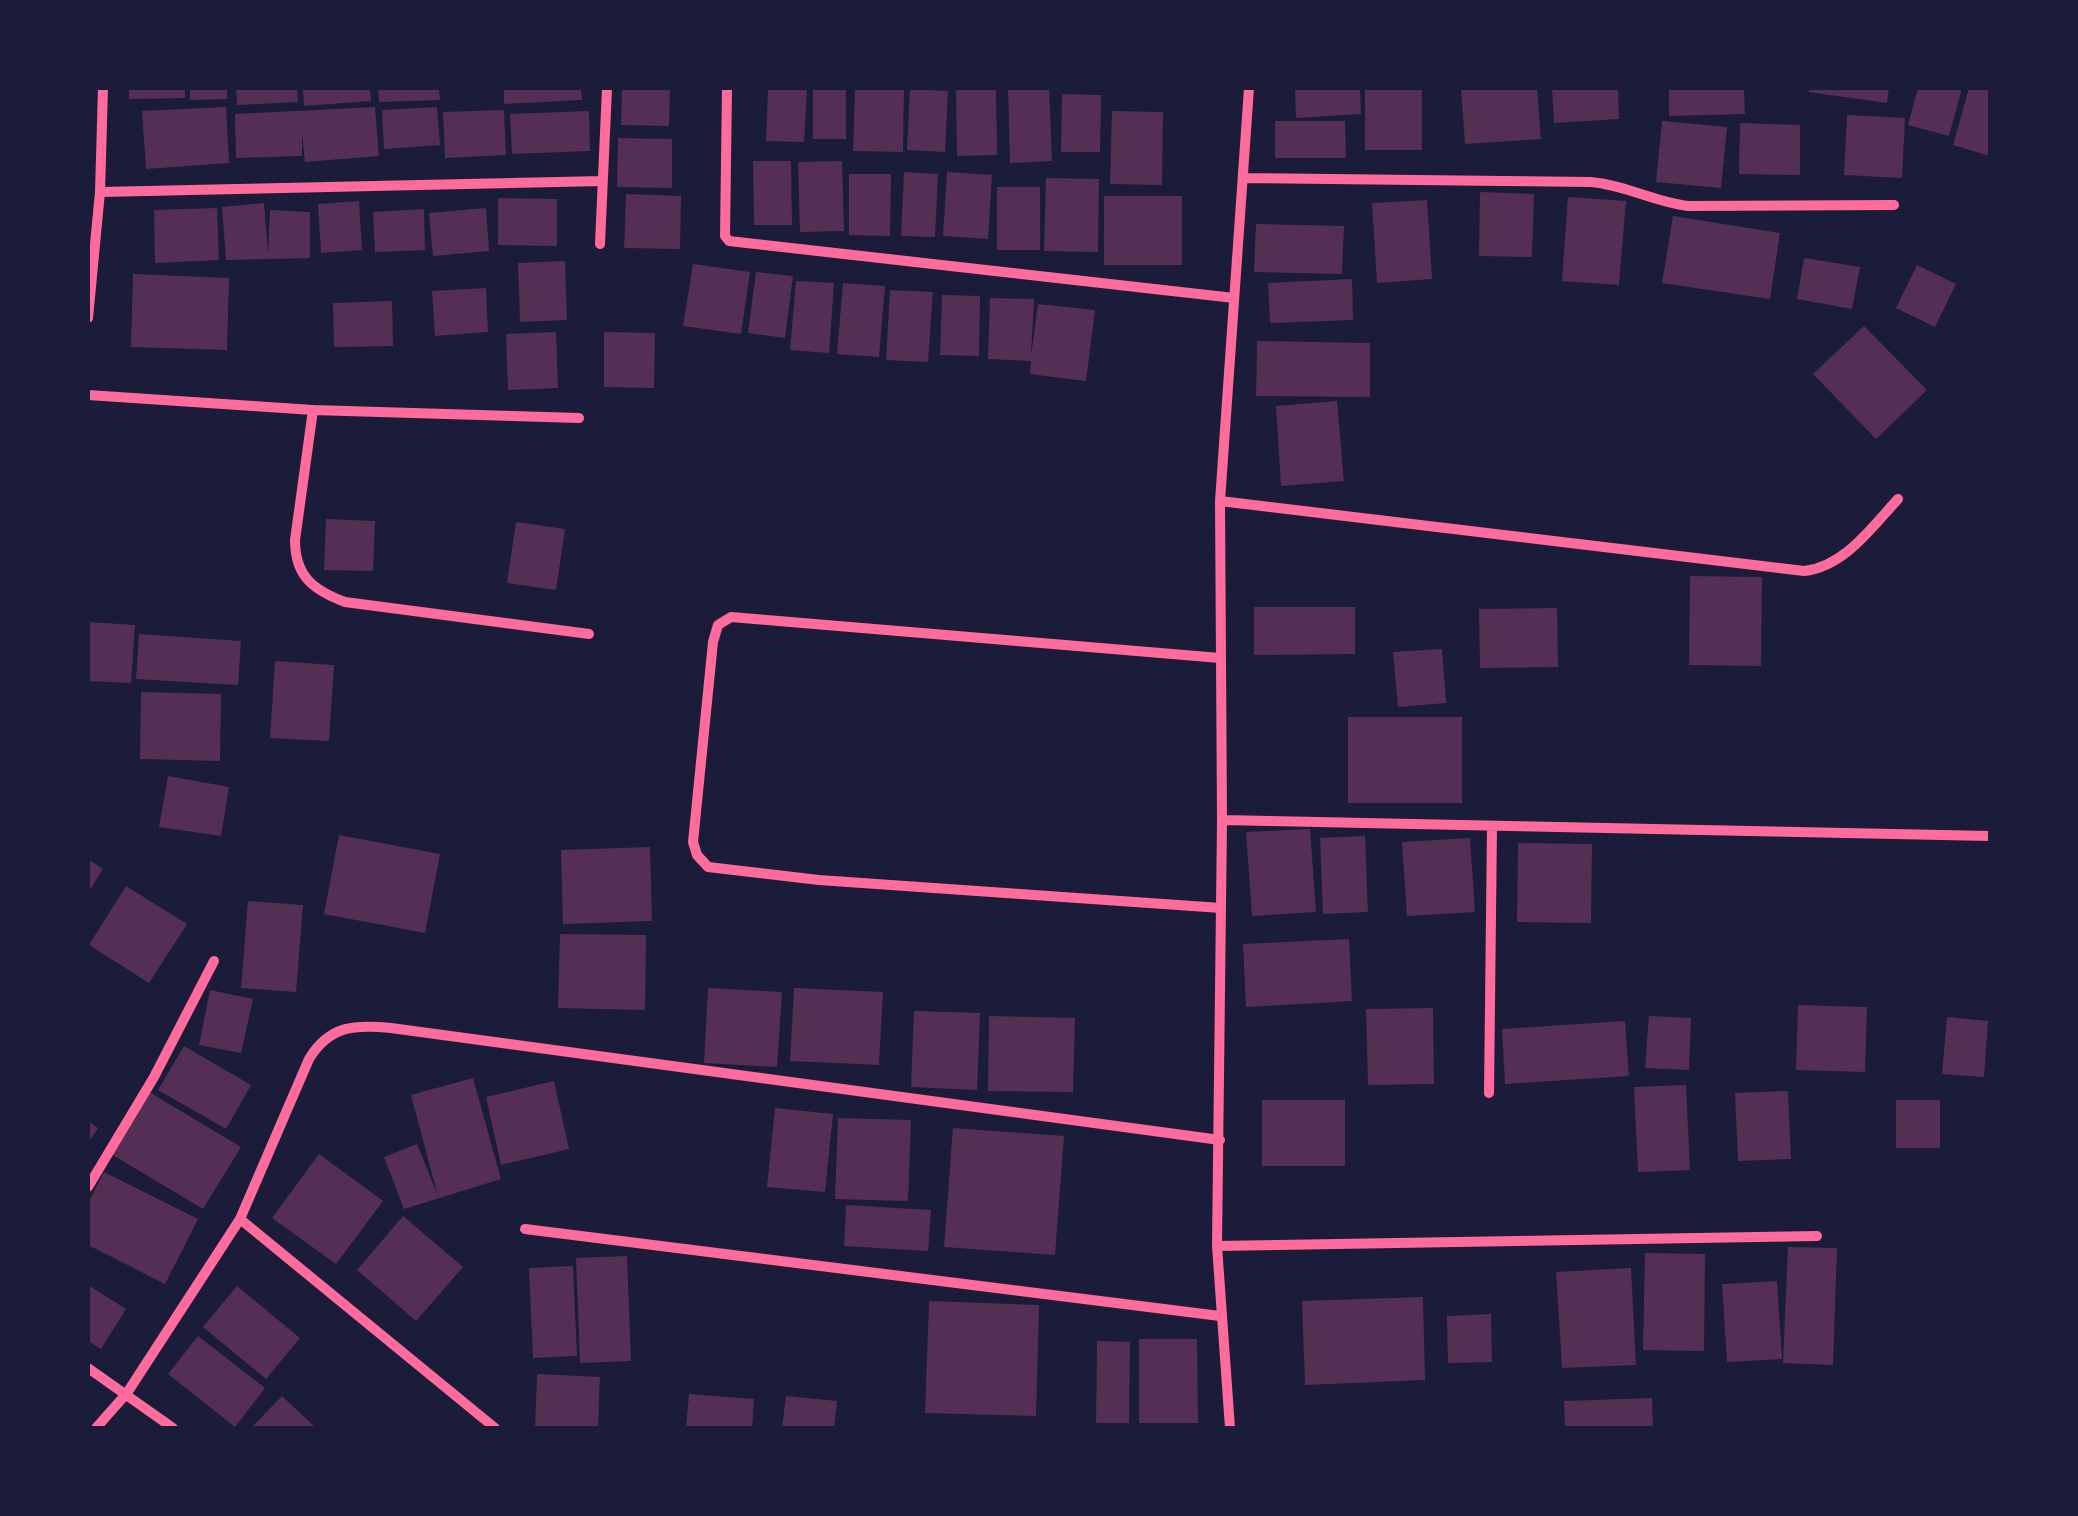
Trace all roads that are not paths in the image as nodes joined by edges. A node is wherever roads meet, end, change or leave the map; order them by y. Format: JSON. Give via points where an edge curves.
{"nodes":[{"id":1,"x":103,"y":88,"type":"edge"},
{"id":2,"x":607,"y":88,"type":"edge"},
{"id":3,"x":727,"y":88,"type":"edge"},
{"id":4,"x":1249,"y":88,"type":"edge"},
{"id":5,"x":1242,"y":178,"type":"junction"},
{"id":6,"x":603,"y":182,"type":"junction"},
{"id":7,"x":100,"y":192,"type":"junction"},
{"id":8,"x":1894,"y":205,"type":"dead end"},
{"id":9,"x":600,"y":244,"type":"dead end"},
{"id":10,"x":1234,"y":298,"type":"junction"},
{"id":11,"x":88,"y":316,"type":"edge"},
{"id":12,"x":88,"y":395,"type":"edge"},
{"id":13,"x":313,"y":410,"type":"junction"},
{"id":14,"x":579,"y":418,"type":"dead end"},
{"id":15,"x":1898,"y":499,"type":"dead end"},
{"id":16,"x":1220,"y":501,"type":"junction"},
{"id":17,"x":590,"y":634,"type":"dead end"},
{"id":18,"x":1220,"y":658,"type":"junction"},
{"id":19,"x":1222,"y":820,"type":"junction"},
{"id":20,"x":1492,"y":826,"type":"junction"},
{"id":21,"x":1990,"y":836,"type":"edge"},
{"id":22,"x":1221,"y":908,"type":"junction"},
{"id":23,"x":214,"y":961,"type":"dead end"},
{"id":24,"x":1489,"y":1093,"type":"dead end"},
{"id":25,"x":1220,"y":1140,"type":"junction"},
{"id":26,"x":88,"y":1186,"type":"edge"},
{"id":27,"x":240,"y":1219,"type":"junction"},
{"id":28,"x":525,"y":1229,"type":"dead end"},
{"id":29,"x":1816,"y":1236,"type":"dead end"},
{"id":30,"x":1216,"y":1246,"type":"junction"},
{"id":31,"x":1220,"y":1316,"type":"junction"},
{"id":32,"x":88,"y":1368,"type":"edge"},
{"id":33,"x":127,"y":1393,"type":"junction"},
{"id":34,"x":96,"y":1428,"type":"edge"},
{"id":35,"x":173,"y":1428,"type":"edge"},
{"id":36,"x":495,"y":1428,"type":"edge"},
{"id":37,"x":1230,"y":1428,"type":"edge"}],
"edges":[{"from":1,"to":7,"type":"street"},
{"from":2,"to":6,"type":"street"},
{"from":3,"to":10,"type":"street","via":[[729,242]]},
{"from":4,"to":5,"type":"street"},
{"from":5,"to":8,"type":"street","via":[[1591,182],[1688,206]]},
{"from":5,"to":10,"type":"street"},
{"from":6,"to":7,"type":"street"},
{"from":6,"to":9,"type":"street"},
{"from":7,"to":11,"type":"street"},
{"from":10,"to":16,"type":"street"},
{"from":12,"to":13,"type":"street"},
{"from":13,"to":14,"type":"street"},
{"from":13,"to":17,"type":"street","via":[[295,540],[308,584],[345,602]]},
{"from":15,"to":16,"type":"street","via":[[1857,544],[1828,565],[1804,571]]},
{"from":16,"to":18,"type":"street"},
{"from":18,"to":19,"type":"street"},
{"from":18,"to":22,"type":"street","via":[[732,617],[718,625],[713,642],[692,842],[708,866],[819,880]]},
{"from":19,"to":20,"type":"street"},
{"from":19,"to":22,"type":"street"},
{"from":20,"to":21,"type":"street"},
{"from":20,"to":24,"type":"street"},
{"from":22,"to":25,"type":"street"},
{"from":23,"to":26,"type":"street"},
{"from":25,"to":27,"type":"street","via":[[350,1026],[332,1032],[308,1060]]},
{"from":25,"to":30,"type":"street"},
{"from":27,"to":33,"type":"street"},
{"from":27,"to":36,"type":"street"},
{"from":28,"to":31,"type":"street"},
{"from":29,"to":30,"type":"street"},
{"from":30,"to":31,"type":"street"},
{"from":31,"to":37,"type":"street"},
{"from":32,"to":33,"type":"street"},
{"from":33,"to":34,"type":"street"},
{"from":33,"to":35,"type":"street"}]}
